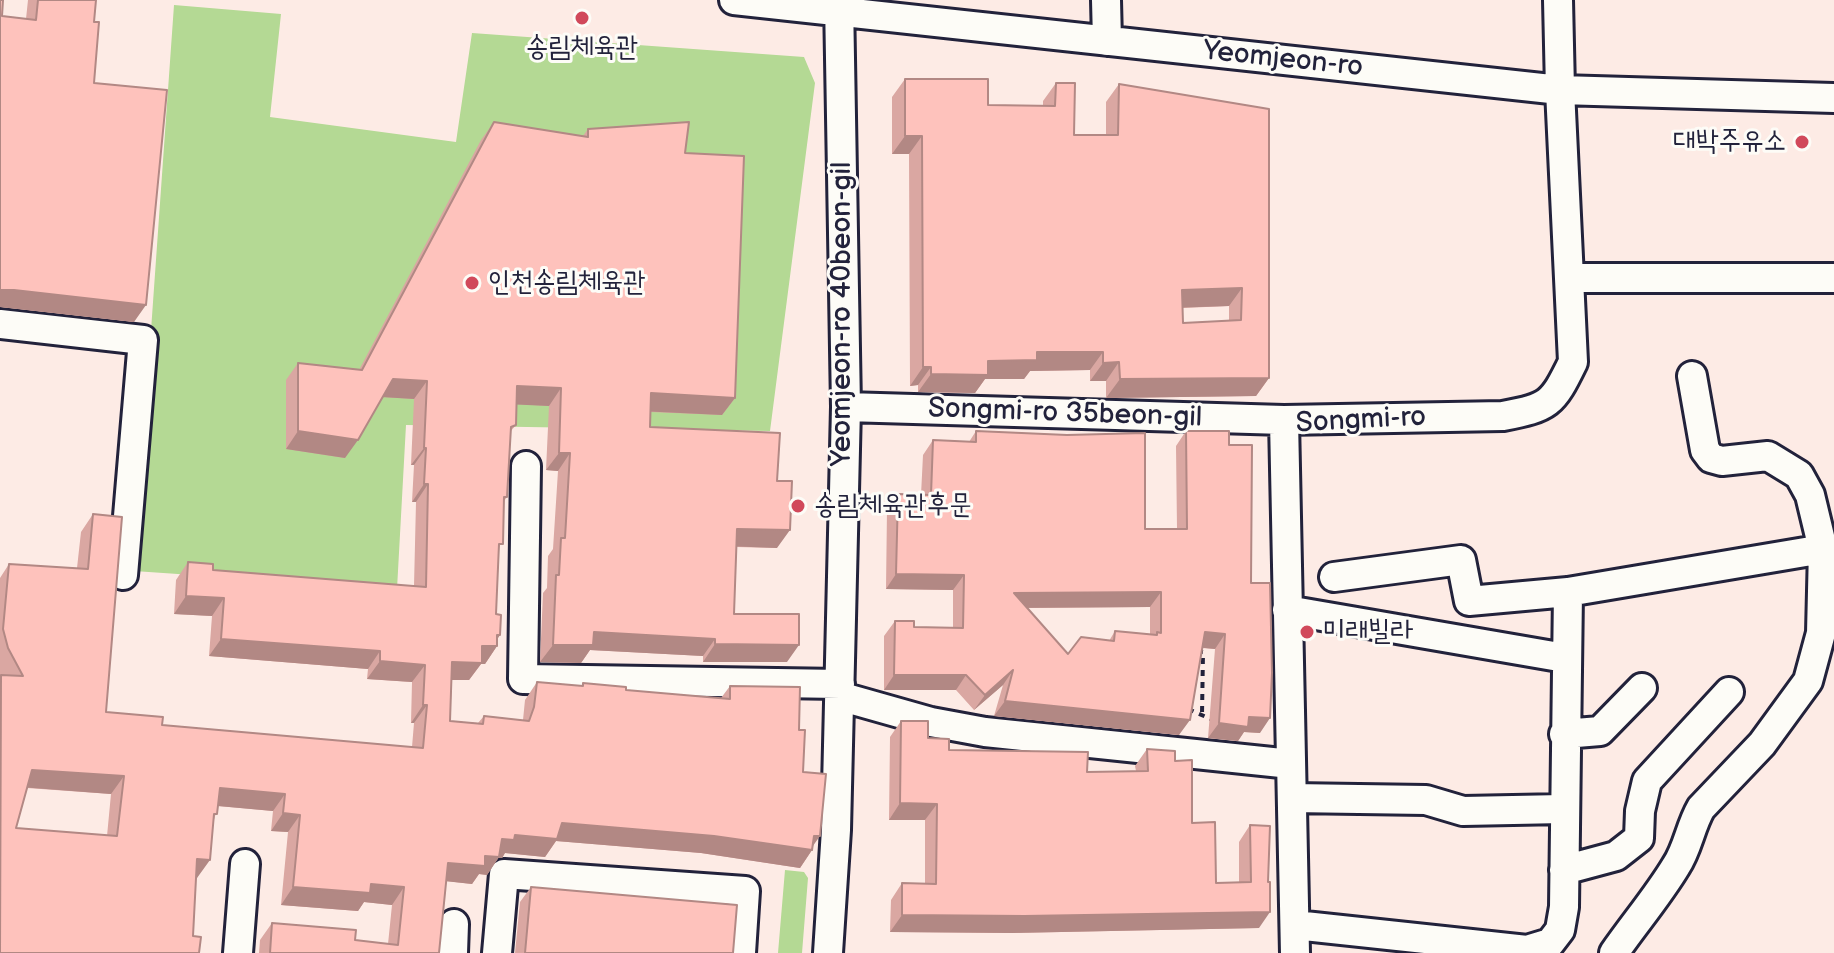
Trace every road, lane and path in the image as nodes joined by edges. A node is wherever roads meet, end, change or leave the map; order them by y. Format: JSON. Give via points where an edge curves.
{"nodes":[{"id":1,"x":734,"y":0,"type":"edge"},
{"id":2,"x":1106,"y":0,"type":"edge"},
{"id":3,"x":1558,"y":0,"type":"edge"},
{"id":4,"x":840,"y":6,"type":"edge"},
{"id":5,"x":1107,"y":41,"type":"junction"},
{"id":6,"x":1560,"y":90,"type":"junction"},
{"id":7,"x":1834,"y":98,"type":"edge"},
{"id":8,"x":1569,"y":278,"type":"junction"},
{"id":9,"x":1834,"y":278,"type":"edge"},
{"id":10,"x":0,"y":324,"type":"edge"},
{"id":11,"x":1692,"y":376,"type":"dead end"},
{"id":12,"x":846,"y":407,"type":"junction"},
{"id":13,"x":1284,"y":420,"type":"junction"},
{"id":14,"x":526,"y":466,"type":"dead end"},
{"id":15,"x":1823,"y":549,"type":"junction"},
{"id":16,"x":123,"y":575,"type":"dead end"},
{"id":17,"x":1334,"y":577,"type":"dead end"},
{"id":18,"x":1568,"y":592,"type":"junction"},
{"id":19,"x":1287,"y":610,"type":"junction"},
{"id":20,"x":1189,"y":650,"type":"edge"},
{"id":21,"x":1565,"y":658,"type":"junction"},
{"id":22,"x":1642,"y":688,"type":"dead end"},
{"id":23,"x":839,"y":690,"type":"junction"},
{"id":24,"x":1729,"y":692,"type":"dead end"},
{"id":25,"x":1184,"y":707,"type":"edge"},
{"id":26,"x":1202,"y":715,"type":"junction"},
{"id":27,"x":1216,"y":721,"type":"edge"},
{"id":28,"x":1564,"y":734,"type":"junction"},
{"id":29,"x":1291,"y":764,"type":"junction"},
{"id":30,"x":1292,"y":798,"type":"junction"},
{"id":31,"x":1563,"y":809,"type":"junction"},
{"id":32,"x":245,"y":864,"type":"dead end"},
{"id":33,"x":1564,"y":870,"type":"junction"},
{"id":34,"x":454,"y":924,"type":"dead end"},
{"id":35,"x":1295,"y":939,"type":"edge"},
{"id":36,"x":238,"y":953,"type":"edge"},
{"id":37,"x":453,"y":953,"type":"edge"},
{"id":38,"x":497,"y":953,"type":"edge"},
{"id":39,"x":741,"y":953,"type":"edge"},
{"id":40,"x":828,"y":953,"type":"edge"},
{"id":41,"x":1614,"y":953,"type":"edge"}],
"edges":[{"from":1,"to":4,"type":"street","name":"Yeomjeon-ro"},
{"from":2,"to":5,"type":"street"},
{"from":3,"to":6,"type":"street","name":"Songmi-ro"},
{"from":4,"to":5,"type":"street","name":"Yeomjeon-ro"},
{"from":4,"to":12,"type":"street","name":"Yeomjeon-ro 40beon-gil"},
{"from":5,"to":6,"type":"street","name":"Yeomjeon-ro"},
{"from":6,"to":7,"type":"street","name":"Yeomjeon-ro"},
{"from":6,"to":8,"type":"street","name":"Songmi-ro"},
{"from":8,"to":9,"type":"street"},
{"from":8,"to":13,"type":"street","name":"Songmi-ro","via":[[1573,362],[1558,393],[1537,409],[1503,416]]},
{"from":10,"to":16,"type":"street","via":[[143,340]]},
{"from":11,"to":15,"type":"street","via":[[1705,450],[1711,458],[1768,456],[1799,475],[1810,495]]},
{"from":12,"to":13,"type":"street","name":"Songmi-ro 35beon-gil"},
{"from":12,"to":23,"type":"street","name":"Yeomjeon-ro 40beon-gil"},
{"from":13,"to":19,"type":"street","name":"Songmi-ro"},
{"from":14,"to":23,"type":"street","via":[[523,679]]},
{"from":15,"to":18,"type":"street"},
{"from":15,"to":41,"type":"street","via":[[1821,633],[1808,681],[1762,744],[1701,808],[1677,866]]},
{"from":17,"to":18,"type":"street","via":[[1461,560],[1469,601]]},
{"from":18,"to":21,"type":"street"},
{"from":19,"to":21,"type":"street"},
{"from":19,"to":29,"type":"street","name":"Songmi-ro"},
{"from":20,"to":26,"type":"path","via":[[1203,652]]},
{"from":21,"to":28,"type":"street"},
{"from":22,"to":28,"type":"street","via":[[1600,731]]},
{"from":23,"to":29,"type":"street","via":[[931,722],[985,732]]},
{"from":23,"to":40,"type":"street","name":"Yeomjeon-ro 40beon-gil"},
{"from":24,"to":33,"type":"street","via":[[1647,781],[1639,838],[1616,856]]},
{"from":25,"to":26,"type":"path"},
{"from":26,"to":27,"type":"path"},
{"from":28,"to":31,"type":"street"},
{"from":29,"to":30,"type":"street","name":"Songmi-ro"},
{"from":30,"to":31,"type":"street","via":[[1426,800],[1463,811]]},
{"from":30,"to":35,"type":"street","name":"Songmi-ro"},
{"from":31,"to":33,"type":"street"},
{"from":32,"to":36,"type":"street"},
{"from":33,"to":35,"type":"street","via":[[1560,930],[1550,943],[1527,950]]},
{"from":34,"to":37,"type":"street"},
{"from":38,"to":39,"type":"street","via":[[504,874],[745,891]]}]}
